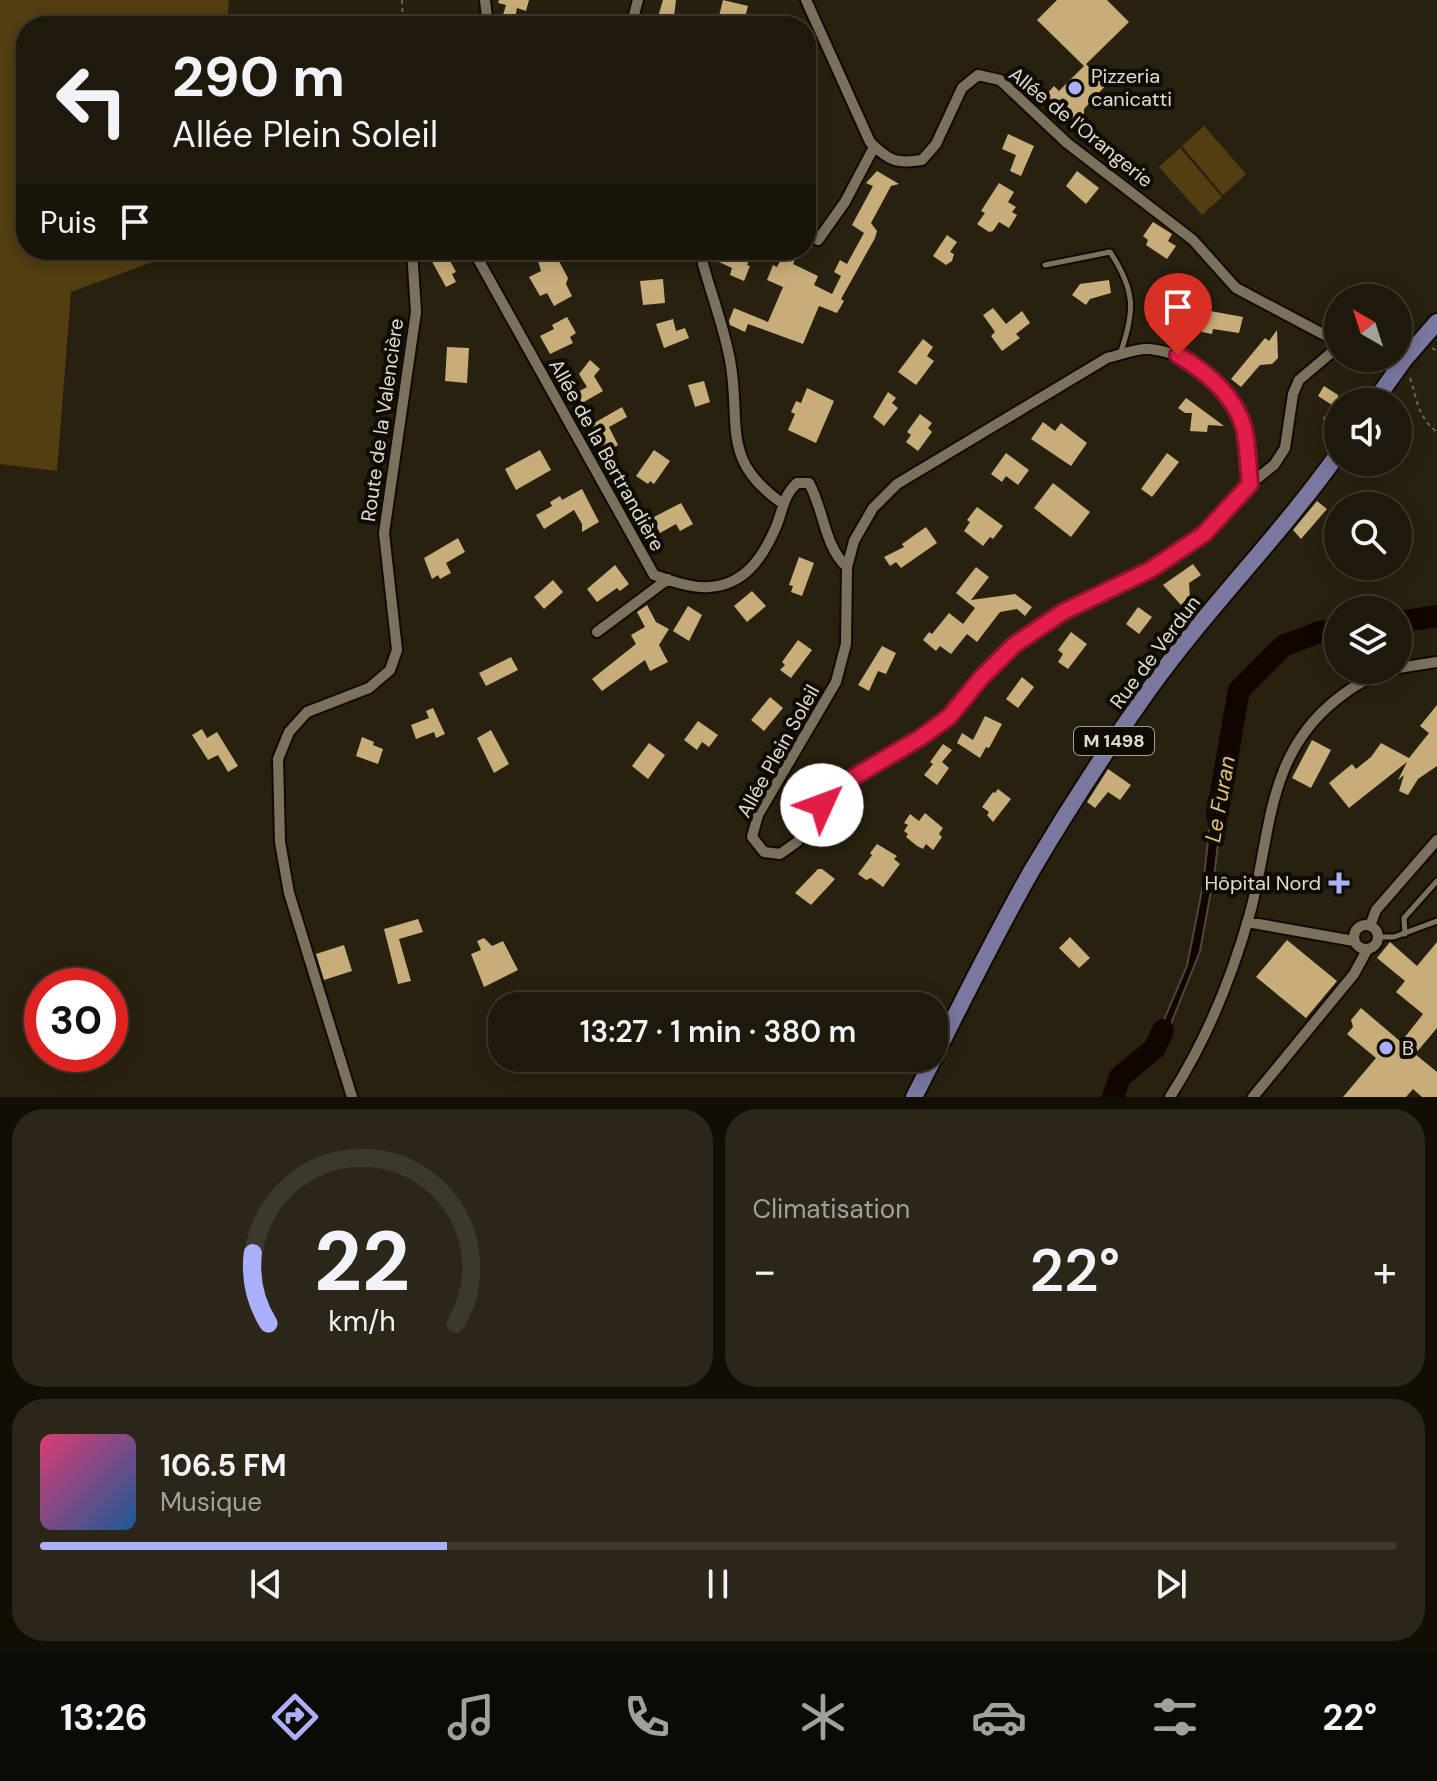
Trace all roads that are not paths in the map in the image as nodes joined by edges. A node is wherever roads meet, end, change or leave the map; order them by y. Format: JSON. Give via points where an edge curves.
{"nodes":[{"id":1,"x":816,"y":36,"type":"edge"},
{"id":2,"x":874,"y":147,"type":"junction"},
{"id":3,"x":818,"y":240,"type":"dead end"},
{"id":4,"x":413,"y":260,"type":"edge"},
{"id":5,"x":479,"y":260,"type":"edge"},
{"id":6,"x":703,"y":264,"type":"dead end"},
{"id":7,"x":1045,"y":265,"type":"dead end"},
{"id":8,"x":1437,"y":322,"type":"edge"},
{"id":9,"x":1324,"y":337,"type":"edge"},
{"id":10,"x":1412,"y":346,"type":"edge"},
{"id":11,"x":1119,"y":355,"type":"junction"},
{"id":12,"x":1324,"y":358,"type":"edge"},
{"id":13,"x":1324,"y":474,"type":"edge"},
{"id":14,"x":1250,"y":484,"type":"junction"},
{"id":15,"x":783,"y":504,"type":"junction"},
{"id":16,"x":847,"y":567,"type":"junction"},
{"id":17,"x":668,"y":579,"type":"junction"},
{"id":18,"x":597,"y":632,"type":"dead end"},
{"id":19,"x":1437,"y":662,"type":"edge"},
{"id":20,"x":1412,"y":666,"type":"edge"},
{"id":21,"x":1362,"y":684,"type":"edge"},
{"id":22,"x":1437,"y":840,"type":"edge"},
{"id":23,"x":1437,"y":881,"type":"edge"},
{"id":24,"x":1437,"y":921,"type":"edge"},
{"id":25,"x":1247,"y":922,"type":"junction"},
{"id":26,"x":1370,"y":926,"type":"junction"},
{"id":27,"x":1405,"y":934,"type":"junction"},
{"id":28,"x":1378,"y":937,"type":"junction"},
{"id":29,"x":1354,"y":941,"type":"junction"},
{"id":30,"x":1367,"y":950,"type":"junction"},
{"id":31,"x":1173,"y":1093,"type":"edge"},
{"id":32,"x":352,"y":1097,"type":"edge"},
{"id":33,"x":914,"y":1097,"type":"edge"},
{"id":34,"x":1164,"y":1097,"type":"edge"},
{"id":35,"x":1253,"y":1097,"type":"edge"}],
"edges":[{"from":1,"to":2,"type":"street"},
{"from":2,"to":3,"type":"street"},
{"from":2,"to":9,"type":"street","name":"Allée de l'Orangerie","via":[[895,161],[922,160],[936,144],[962,88],[978,75],[1000,80],[1067,143],[1193,240],[1236,288]]},
{"from":4,"to":32,"type":"street","name":"Route de la Valencière","via":[[416,312],[384,533],[397,650],[390,670],[369,688],[307,712],[289,732],[278,759],[280,842],[289,893]]},
{"from":5,"to":17,"type":"street","name":"Allée de la Bertrandière","via":[[654,575]]},
{"from":6,"to":15,"type":"street","via":[[730,359],[734,429],[745,467],[761,489]]},
{"from":7,"to":11,"type":"lane","via":[[1110,252],[1132,300],[1130,326]]},
{"from":8,"to":10,"type":"main road"},
{"from":11,"to":14,"type":"street","name":"Allée Plein Soleil","via":[[1146,349],[1178,355],[1209,374],[1243,427]]},
{"from":11,"to":16,"type":"street","name":"Allée Plein Soleil","via":[[897,484],[873,508],[854,541]]},
{"from":12,"to":14,"type":"street","name":"Allée Plein Soleil","via":[[1299,380],[1285,448]]},
{"from":13,"to":33,"type":"main road","name":"Rue de Verdun","number":"M 1498","via":[[1150,688],[1095,769],[1032,870]]},
{"from":14,"to":16,"type":"street","name":"Allée Plein Soleil","via":[[1204,534],[1014,645],[949,717],[847,781],[822,805],[797,842],[780,854],[764,852],[752,837],[758,815],[836,682],[846,644]]},
{"from":15,"to":16,"type":"street","via":[[797,483],[809,483],[836,557]]},
{"from":15,"to":17,"type":"street","via":[[760,560],[738,579],[709,587]]},
{"from":17,"to":18,"type":"street"},
{"from":19,"to":20,"type":"street"},
{"from":21,"to":25,"type":"street","via":[[1309,725],[1280,775]]},
{"from":22,"to":26,"type":"street","via":[[1376,910]]},
{"from":23,"to":27,"type":"lane","via":[[1404,918]]},
{"from":24,"to":27,"type":"lane"},
{"from":25,"to":29,"type":"street"},
{"from":25,"to":31,"type":"street","via":[[1221,1001]]},
{"from":26,"to":28,"type":"street"},
{"from":26,"to":29,"type":"street","via":[[1358,928]]},
{"from":27,"to":28,"type":"lane"},
{"from":28,"to":30,"type":"street"},
{"from":29,"to":30,"type":"street"},
{"from":30,"to":35,"type":"street","via":[[1354,974]]},
{"from":31,"to":34,"type":"street"}]}
